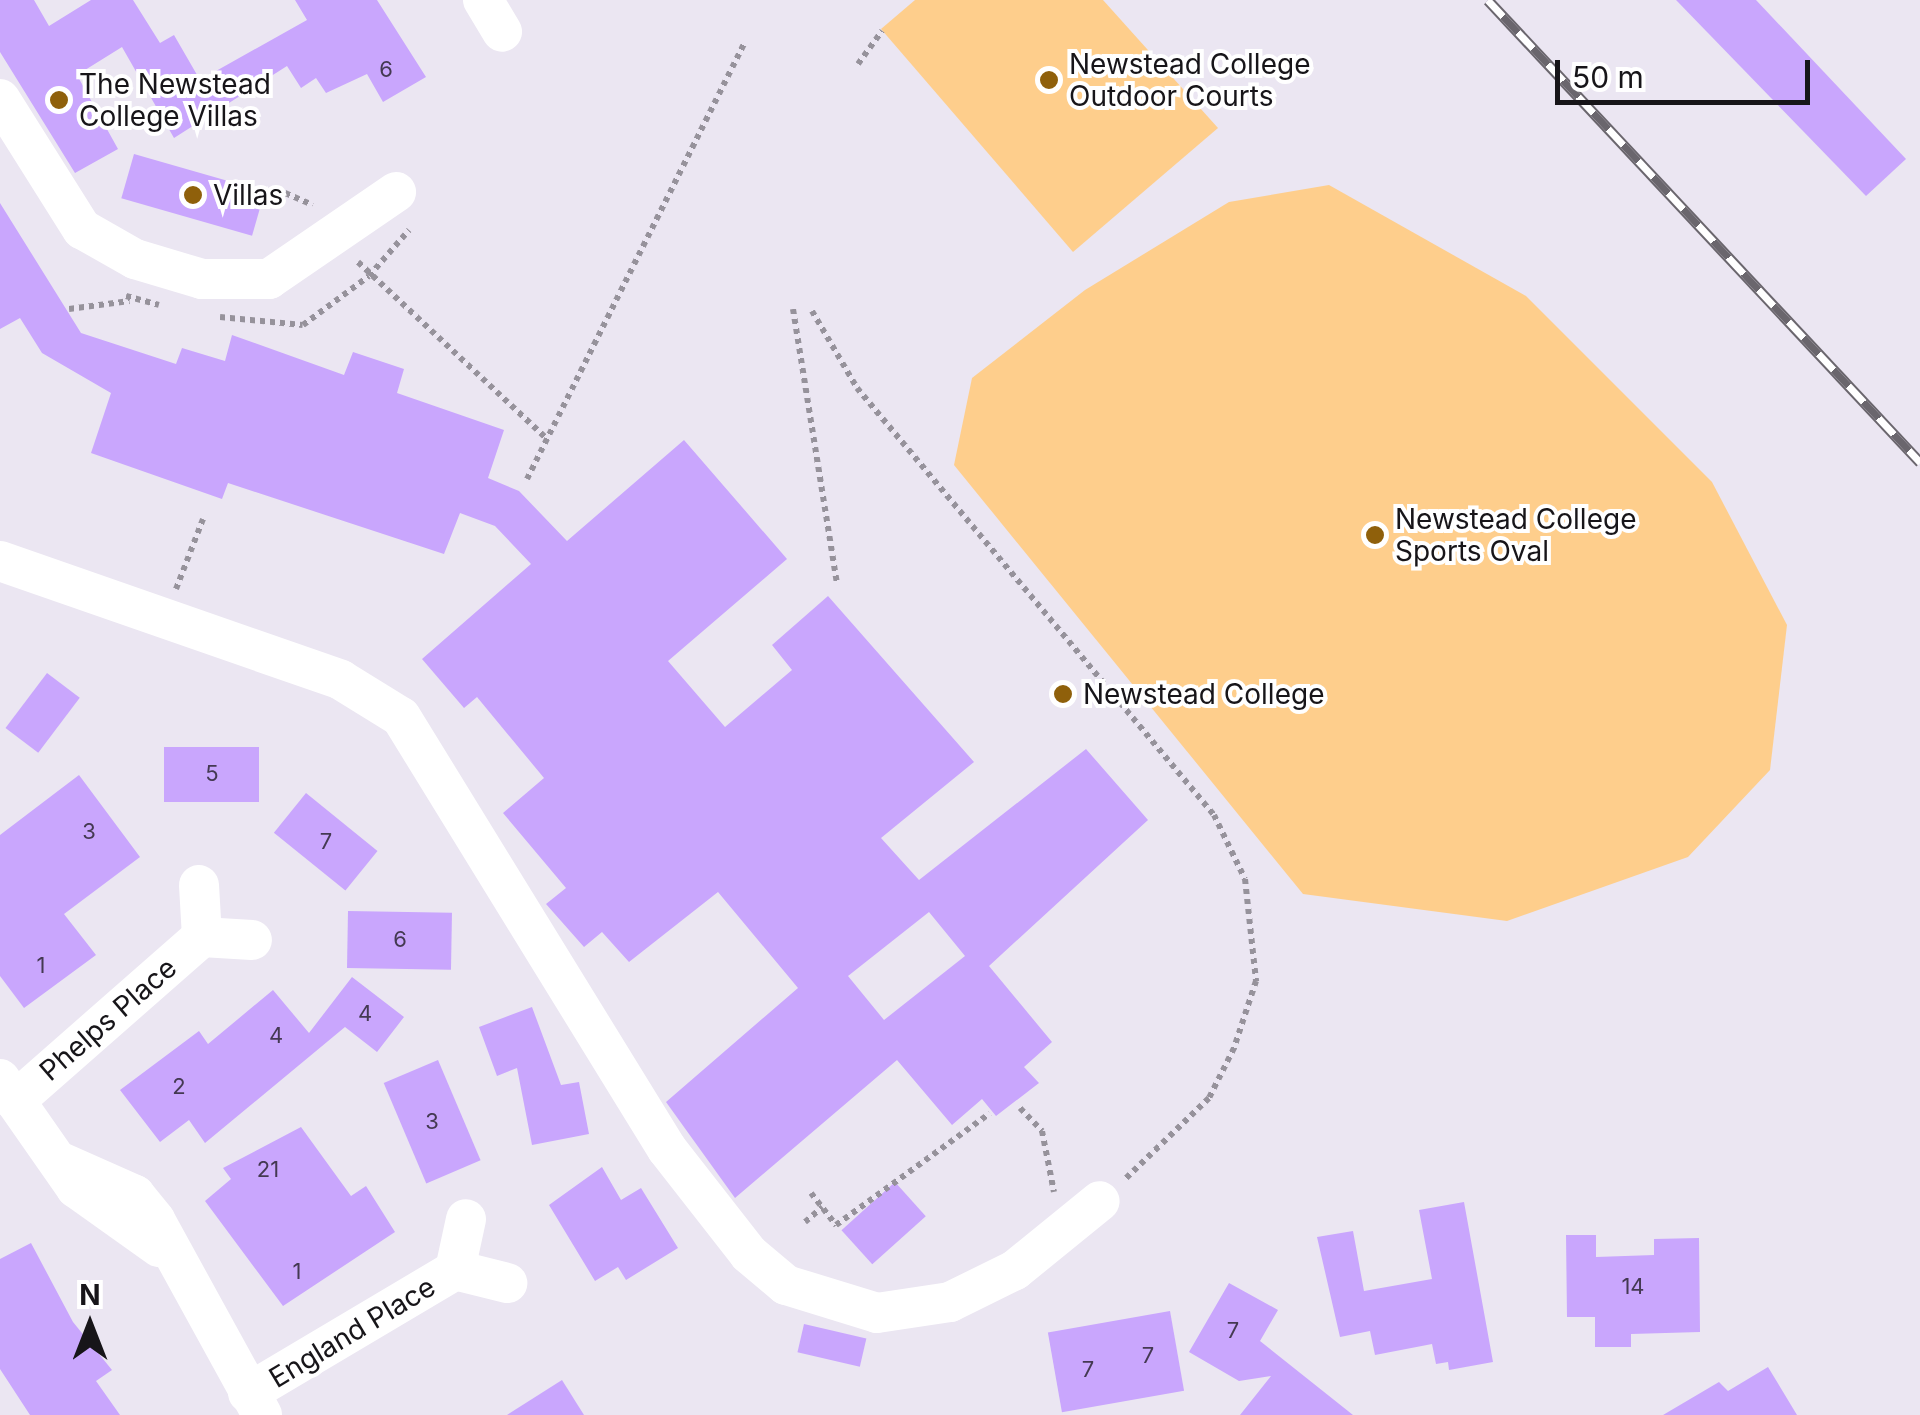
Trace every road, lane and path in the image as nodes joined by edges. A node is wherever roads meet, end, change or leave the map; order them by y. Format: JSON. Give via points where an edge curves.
{"nodes":[{"id":1,"x":882,"y":31,"type":"dead end"},
{"id":2,"x":744,"y":44,"type":"dead end"},
{"id":3,"x":858,"y":64,"type":"dead end"},
{"id":4,"x":0,"y":99,"type":"edge"},
{"id":5,"x":276,"y":189,"type":"dead end"},
{"id":6,"x":396,"y":192,"type":"dead end"},
{"id":7,"x":338,"y":236,"type":"junction"},
{"id":8,"x":130,"y":301,"type":"dead end"},
{"id":9,"x":69,"y":309,"type":"dead end"},
{"id":10,"x":793,"y":309,"type":"dead end"},
{"id":11,"x":812,"y":311,"type":"dead end"},
{"id":12,"x":547,"y":438,"type":"junction"},
{"id":13,"x":527,"y":479,"type":"dead end"},
{"id":14,"x":203,"y":519,"type":"dead end"},
{"id":15,"x":0,"y":561,"type":"edge"},
{"id":16,"x":837,"y":584,"type":"dead end"},
{"id":17,"x":165,"y":618,"type":"junction"},
{"id":18,"x":199,"y":885,"type":"dead end"},
{"id":19,"x":202,"y":937,"type":"junction"},
{"id":20,"x":252,"y":940,"type":"dead end"},
{"id":21,"x":8,"y":1090,"type":"edge"},
{"id":22,"x":1020,"y":1108,"type":"dead end"},
{"id":23,"x":990,"y":1113,"type":"dead end"},
{"id":24,"x":811,"y":1193,"type":"dead end"},
{"id":25,"x":1100,"y":1201,"type":"joint"},
{"id":26,"x":822,"y":1208,"type":"junction"},
{"id":27,"x":466,"y":1219,"type":"dead end"},
{"id":28,"x":805,"y":1222,"type":"dead end"},
{"id":29,"x":1053,"y":1238,"type":"junction"},
{"id":30,"x":455,"y":1270,"type":"junction"},
{"id":31,"x":508,"y":1283,"type":"dead end"},
{"id":32,"x":255,"y":1404,"type":"edge"}],
"edges":[{"from":1,"to":3,"type":"path"},
{"from":2,"to":12,"type":"path"},
{"from":4,"to":7,"type":"street","via":[[82,230],[135,259],[253,281],[301,264]]},
{"from":5,"to":7,"type":"path","via":[[310,200]]},
{"from":6,"to":7,"type":"street"},
{"from":7,"to":12,"type":"path","via":[[369,276]]},
{"from":8,"to":9,"type":"path"},
{"from":10,"to":16,"type":"path"},
{"from":11,"to":25,"type":"path","via":[[857,388],[1214,815],[1245,879],[1256,981],[1234,1048],[1176,1137]]},
{"from":12,"to":13,"type":"path"},
{"from":14,"to":17,"type":"path"},
{"from":15,"to":17,"type":"street"},
{"from":17,"to":29,"type":"street","via":[[341,680],[401,717],[667,1149],[749,1254],[786,1285],[877,1312],[950,1302]]},
{"from":18,"to":19,"type":"street","name":"Phelps Place"},
{"from":19,"to":20,"type":"street","name":"Phelps Place"},
{"from":19,"to":21,"type":"street","name":"Phelps Place"},
{"from":21,"to":32,"type":"street","via":[[76,1188],[165,1252]]},
{"from":22,"to":29,"type":"path","via":[[1049,1150]]},
{"from":23,"to":26,"type":"path","via":[[836,1225]]},
{"from":24,"to":26,"type":"path"},
{"from":25,"to":29,"type":"street"},
{"from":26,"to":28,"type":"path"},
{"from":27,"to":30,"type":"street","name":"England Place"},
{"from":30,"to":31,"type":"street","name":"England Place"},
{"from":30,"to":32,"type":"street","name":"England Place"}]}
